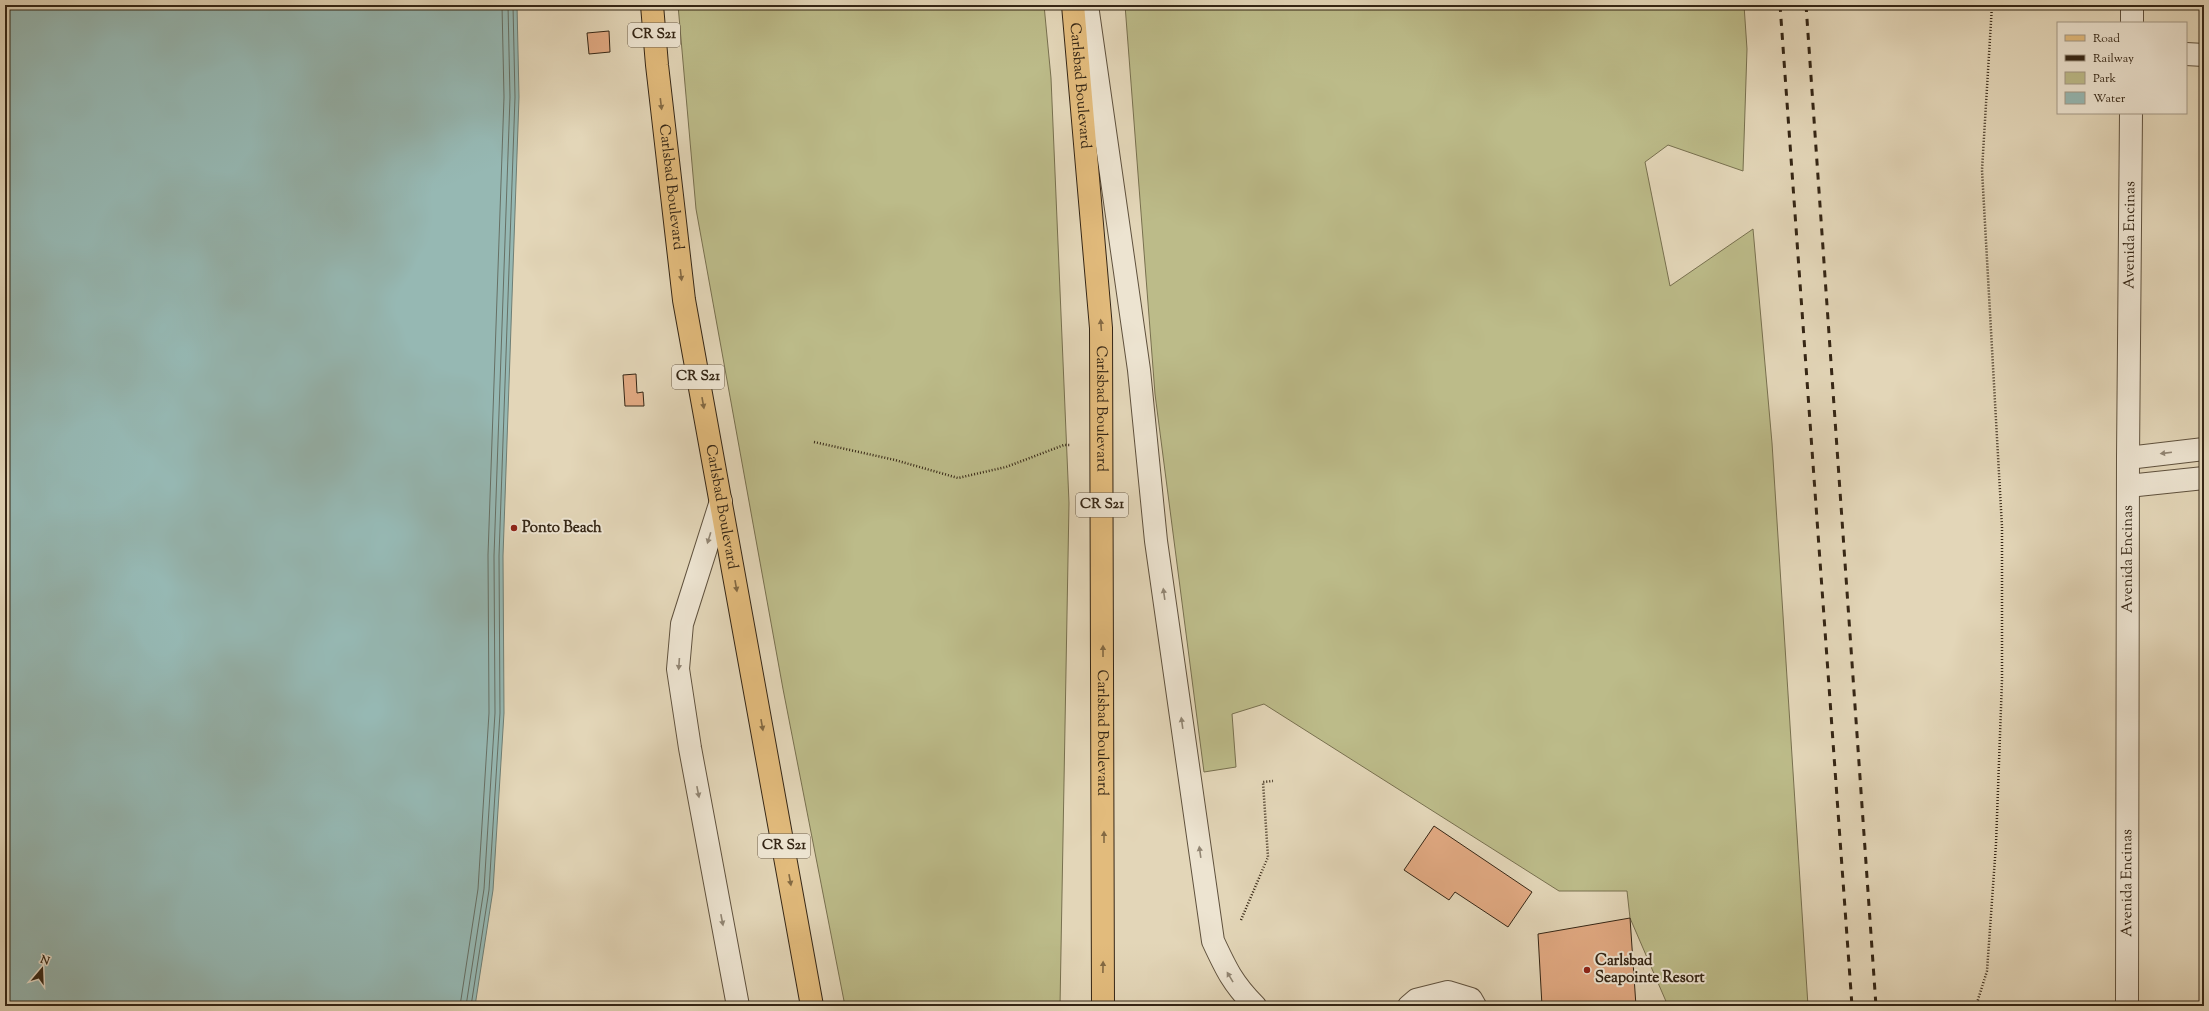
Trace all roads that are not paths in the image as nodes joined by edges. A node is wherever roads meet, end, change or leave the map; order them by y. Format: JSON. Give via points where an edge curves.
{"nodes":[{"id":1,"x":652,"y":5,"type":"edge"},
{"id":2,"x":1073,"y":5,"type":"edge"},
{"id":3,"x":1088,"y":5,"type":"edge"},
{"id":4,"x":2132,"y":5,"type":"edge"},
{"id":5,"x":2132,"y":22,"type":"edge"},
{"id":6,"x":2187,"y":54,"type":"edge"},
{"id":7,"x":2204,"y":55,"type":"edge"},
{"id":8,"x":2131,"y":114,"type":"edge"},
{"id":9,"x":2204,"y":449,"type":"edge"},
{"id":10,"x":2128,"y":458,"type":"junction"},
{"id":11,"x":2204,"y":478,"type":"edge"},
{"id":12,"x":2128,"y":486,"type":"junction"},
{"id":13,"x":721,"y":501,"type":"junction"},
{"id":14,"x":738,"y":1006,"type":"edge"},
{"id":15,"x":812,"y":1006,"type":"edge"},
{"id":16,"x":1103,"y":1006,"type":"edge"},
{"id":17,"x":1255,"y":1006,"type":"edge"},
{"id":18,"x":1410,"y":1006,"type":"edge"},
{"id":19,"x":1475,"y":1006,"type":"edge"},
{"id":20,"x":2128,"y":1006,"type":"edge"}],
"edges":[{"from":1,"to":13,"type":"main road","name":"Carlsbad Boulevard","number":"CR S21","one_way":true,"via":[[684,300]]},
{"from":16,"to":2,"type":"main road","name":"Carlsbad Boulevard","number":"CR S21","one_way":true,"via":[[1101,328]]},
{"from":17,"to":3,"type":"street","one_way":true,"via":[[1228,975],[1212,941],[1156,541],[1139,370]]},
{"from":4,"to":5,"type":"street"},
{"from":6,"to":7,"type":"street"},
{"from":8,"to":10,"type":"street","name":"Avenida Encinas"},
{"from":9,"to":10,"type":"street","one_way":true},
{"from":10,"to":12,"type":"street","name":"Avenida Encinas"},
{"from":11,"to":12,"type":"street"},
{"from":12,"to":20,"type":"street","name":"Avenida Encinas"},
{"from":13,"to":14,"type":"street","one_way":true,"via":[[682,624],[678,669],[690,748]]},
{"from":13,"to":15,"type":"main road","name":"Carlsbad Boulevard","number":"CR S21","one_way":true},
{"from":18,"to":19,"type":"street","via":[[1416,1000],[1448,992],[1471,999]]}]}
